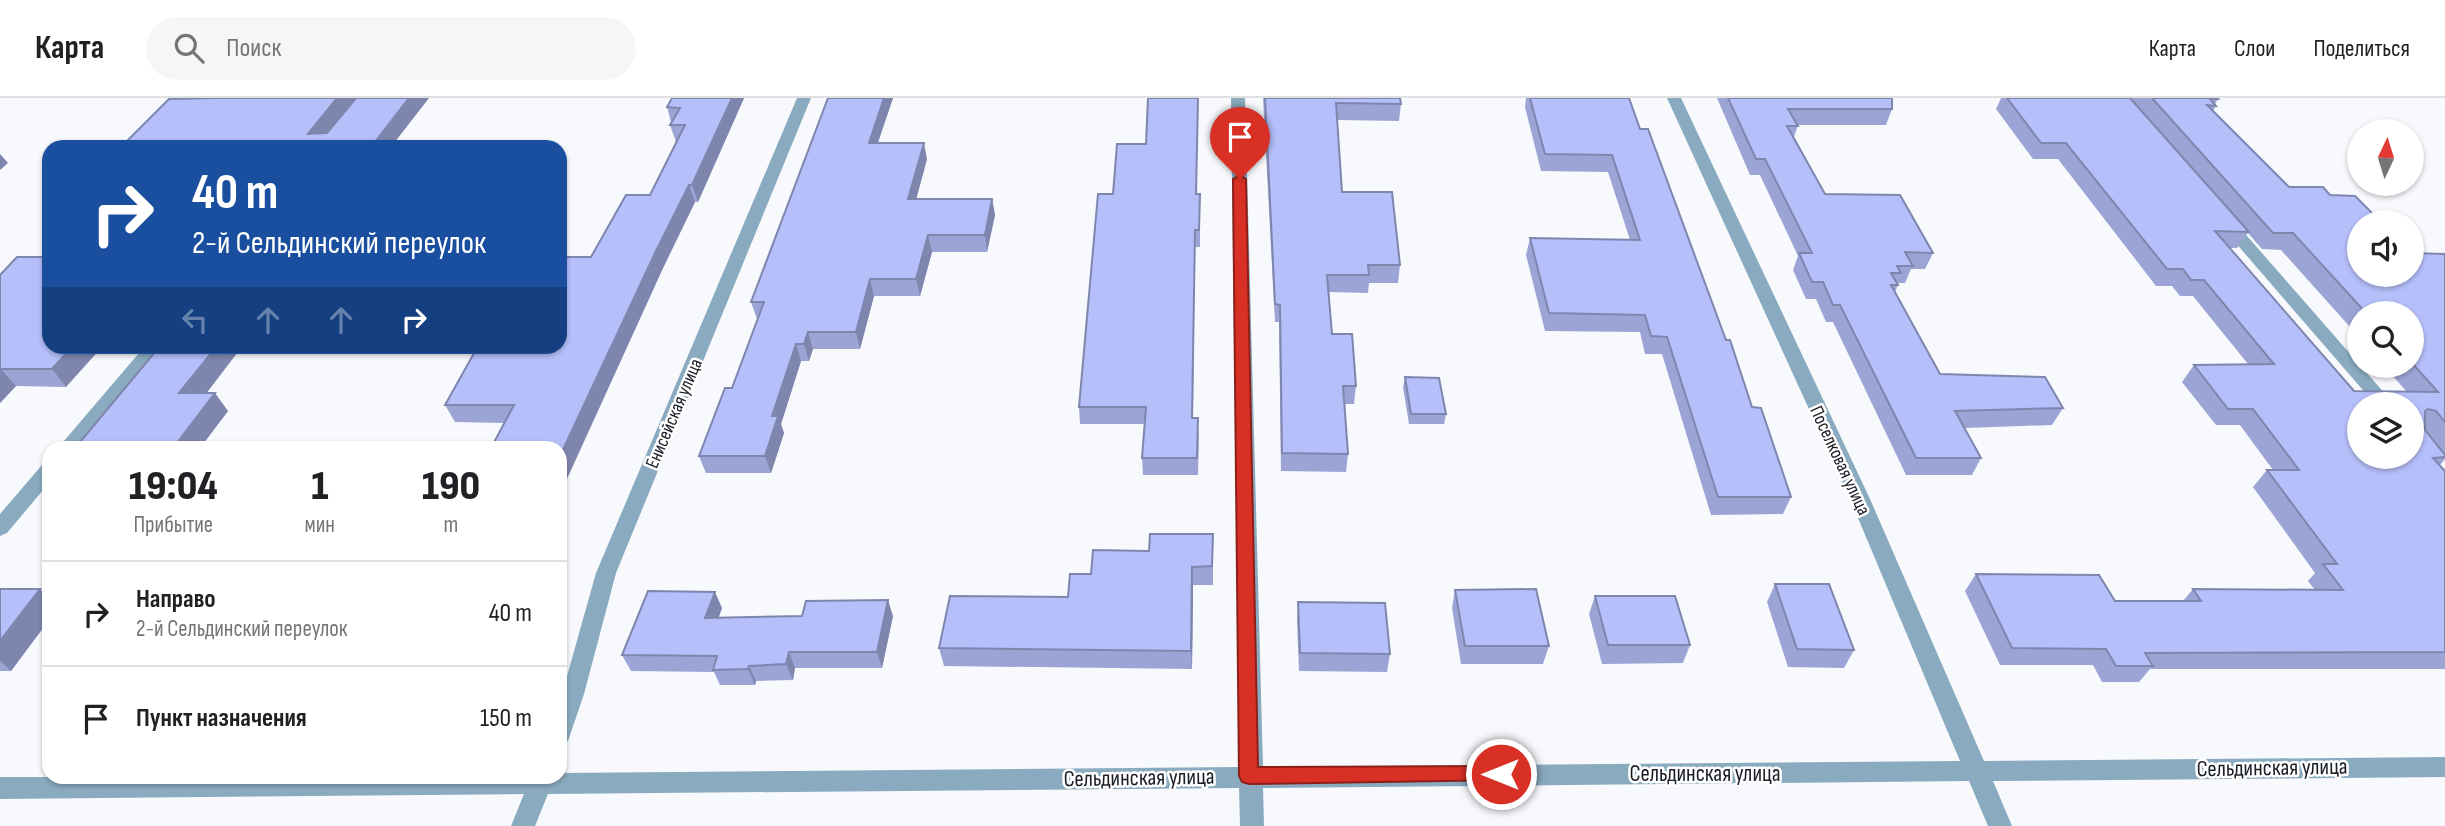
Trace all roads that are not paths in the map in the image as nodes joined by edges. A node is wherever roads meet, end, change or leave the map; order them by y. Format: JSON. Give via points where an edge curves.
{"nodes":[{"id":1,"x":804,"y":98,"type":"edge"},
{"id":2,"x":1238,"y":98,"type":"edge"},
{"id":3,"x":1674,"y":98,"type":"edge"},
{"id":4,"x":2219,"y":214,"type":"edge"},
{"id":5,"x":148,"y":354,"type":"edge"},
{"id":6,"x":2375,"y":392,"type":"edge"},
{"id":7,"x":74,"y":441,"type":"edge"},
{"id":8,"x":42,"y":478,"type":"edge"},
{"id":9,"x":0,"y":528,"type":"edge"},
{"id":10,"x":567,"y":716,"type":"edge"},
{"id":11,"x":2445,"y":767,"type":"edge"},
{"id":12,"x":1977,"y":771,"type":"junction"},
{"id":13,"x":1249,"y":776,"type":"junction"},
{"id":14,"x":567,"y":780,"type":"edge"},
{"id":15,"x":271,"y":784,"type":"edge"},
{"id":16,"x":540,"y":784,"type":"edge"},
{"id":17,"x":0,"y":788,"type":"edge"},
{"id":18,"x":523,"y":826,"type":"edge"},
{"id":19,"x":1252,"y":826,"type":"edge"},
{"id":20,"x":2000,"y":826,"type":"edge"}],
"edges":[{"from":1,"to":10,"type":"street","name":"Енисейская улица","via":[[606,573]]},
{"from":2,"to":13,"type":"street"},
{"from":3,"to":12,"type":"street","name":"Поселковая улица","via":[[1860,499]]},
{"from":4,"to":6,"type":"street"},
{"from":5,"to":7,"type":"street"},
{"from":8,"to":9,"type":"street"},
{"from":11,"to":12,"type":"street","name":"Сельдинская улица"},
{"from":12,"to":13,"type":"street","name":"Сельдинская улица"},
{"from":12,"to":20,"type":"street","name":"Поселковая улица"},
{"from":13,"to":14,"type":"street","name":"Сельдинская улица"},
{"from":13,"to":19,"type":"street"},
{"from":15,"to":17,"type":"street","name":"Сельдинская улица"},
{"from":16,"to":18,"type":"street"}]}
